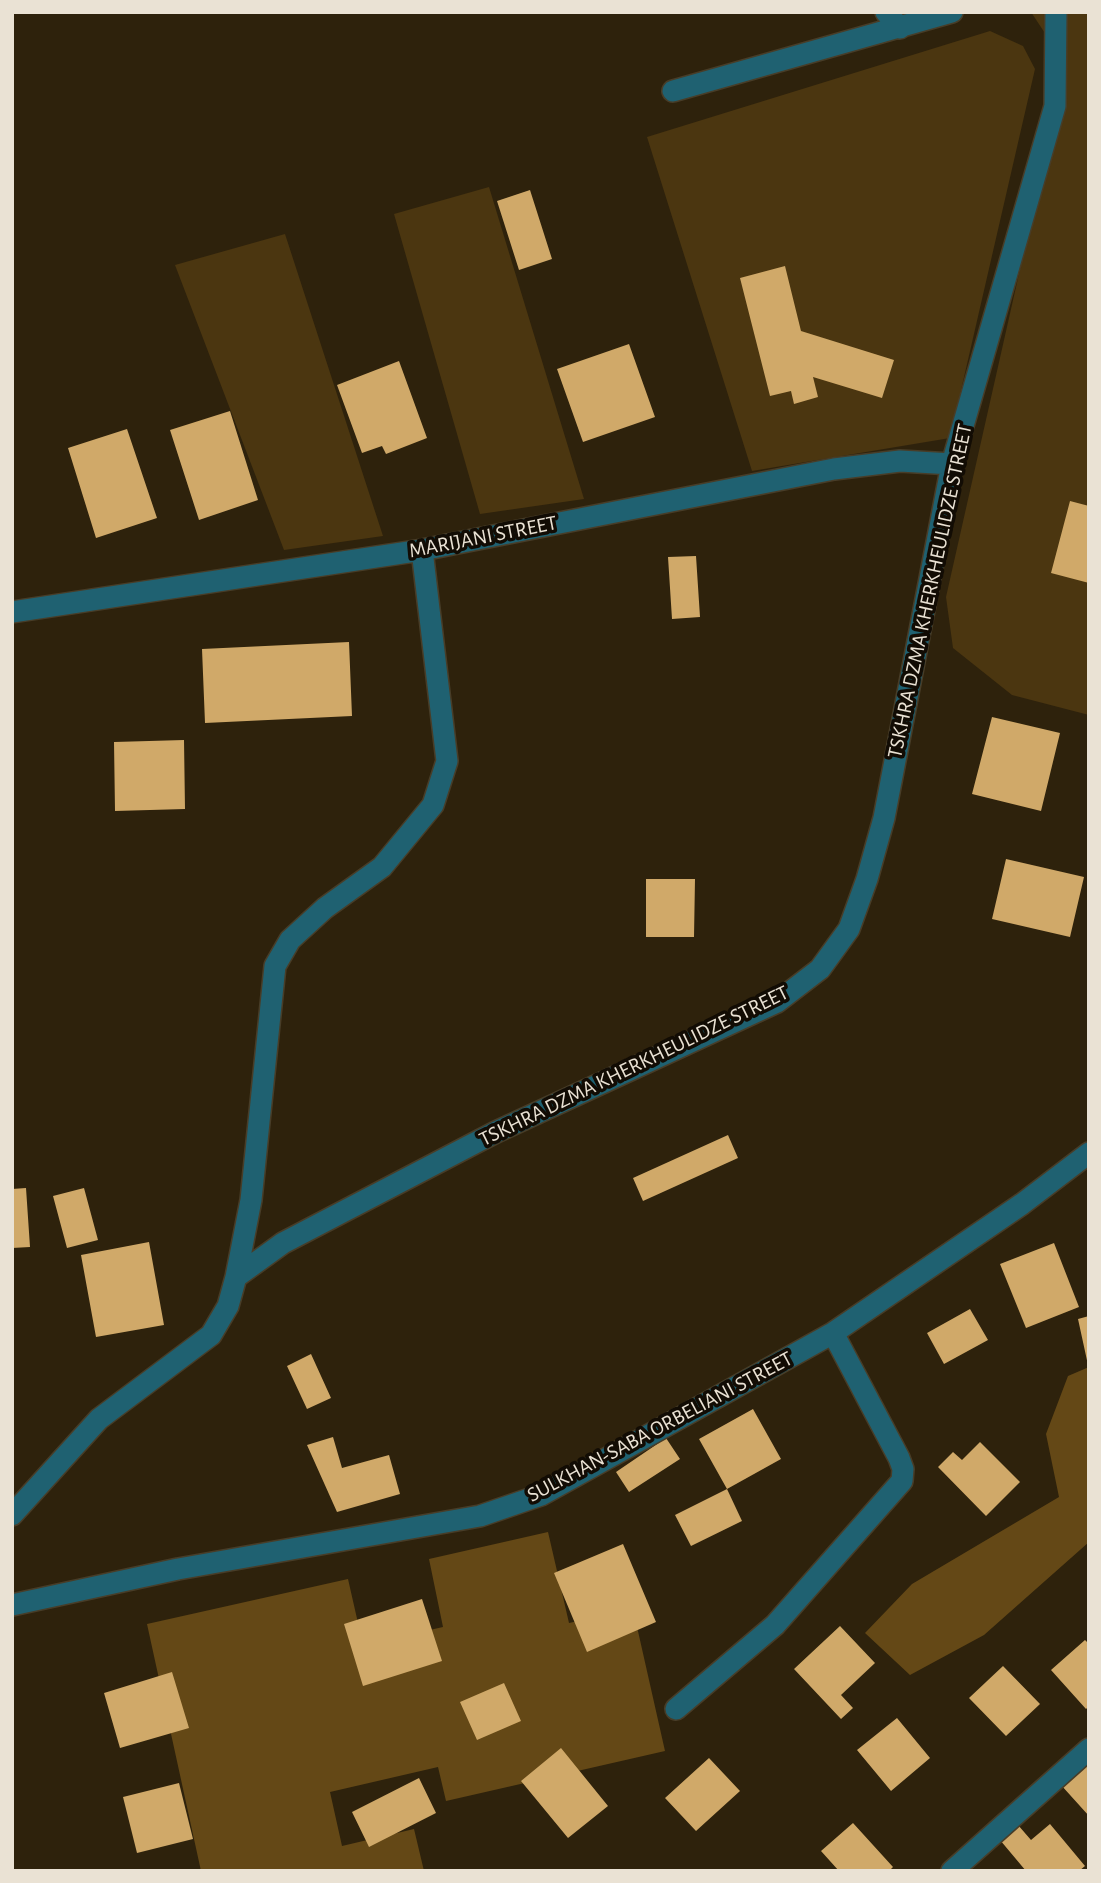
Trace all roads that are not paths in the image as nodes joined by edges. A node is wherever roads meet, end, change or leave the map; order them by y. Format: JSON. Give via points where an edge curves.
{"nodes":[{"id":1,"x":1056,"y":12,"type":"edge"},
{"id":2,"x":944,"y":13,"type":"edge"},
{"id":3,"x":893,"y":20,"type":"edge"},
{"id":4,"x":673,"y":91,"type":"dead end"},
{"id":5,"x":952,"y":464,"type":"junction"},
{"id":6,"x":422,"y":550,"type":"junction"},
{"id":7,"x":12,"y":612,"type":"edge"},
{"id":8,"x":1089,"y":1153,"type":"edge"},
{"id":9,"x":236,"y":1277,"type":"junction"},
{"id":10,"x":833,"y":1333,"type":"junction"},
{"id":11,"x":12,"y":1515,"type":"edge"},
{"id":12,"x":12,"y":1605,"type":"edge"},
{"id":13,"x":676,"y":1709,"type":"dead end"},
{"id":14,"x":1089,"y":1749,"type":"edge"},
{"id":15,"x":952,"y":1871,"type":"edge"}],
"edges":[{"from":1,"to":5,"type":"street","name":"TSKHRA DZMA KHERKHEULIDZE STREET","via":[[1055,106]]},
{"from":2,"to":3,"type":"street"},
{"from":3,"to":4,"type":"street"},
{"from":5,"to":6,"type":"street","name":"MARIJANI STREET","via":[[900,461],[834,469]]},
{"from":5,"to":9,"type":"street","name":"TSKHRA DZMA KHERKHEULIDZE STREET","via":[[884,818],[849,929],[820,970],[777,1002],[496,1132],[284,1243]]},
{"from":6,"to":7,"type":"street","name":"MARIJANI STREET"},
{"from":6,"to":9,"type":"street","via":[[447,761],[433,805],[382,867],[289,940],[275,966],[251,1200]]},
{"from":8,"to":10,"type":"street","name":"SULKHAN-SABA ORBELIANI STREET"},
{"from":9,"to":11,"type":"street","via":[[228,1306],[211,1335],[99,1419]]},
{"from":10,"to":12,"type":"street","name":"SULKHAN-SABA ORBELIANI STREET","via":[[541,1495],[492,1512],[178,1569]]},
{"from":10,"to":13,"type":"street","via":[[899,1458],[902,1481],[775,1625]]},
{"from":14,"to":15,"type":"street"}]}
